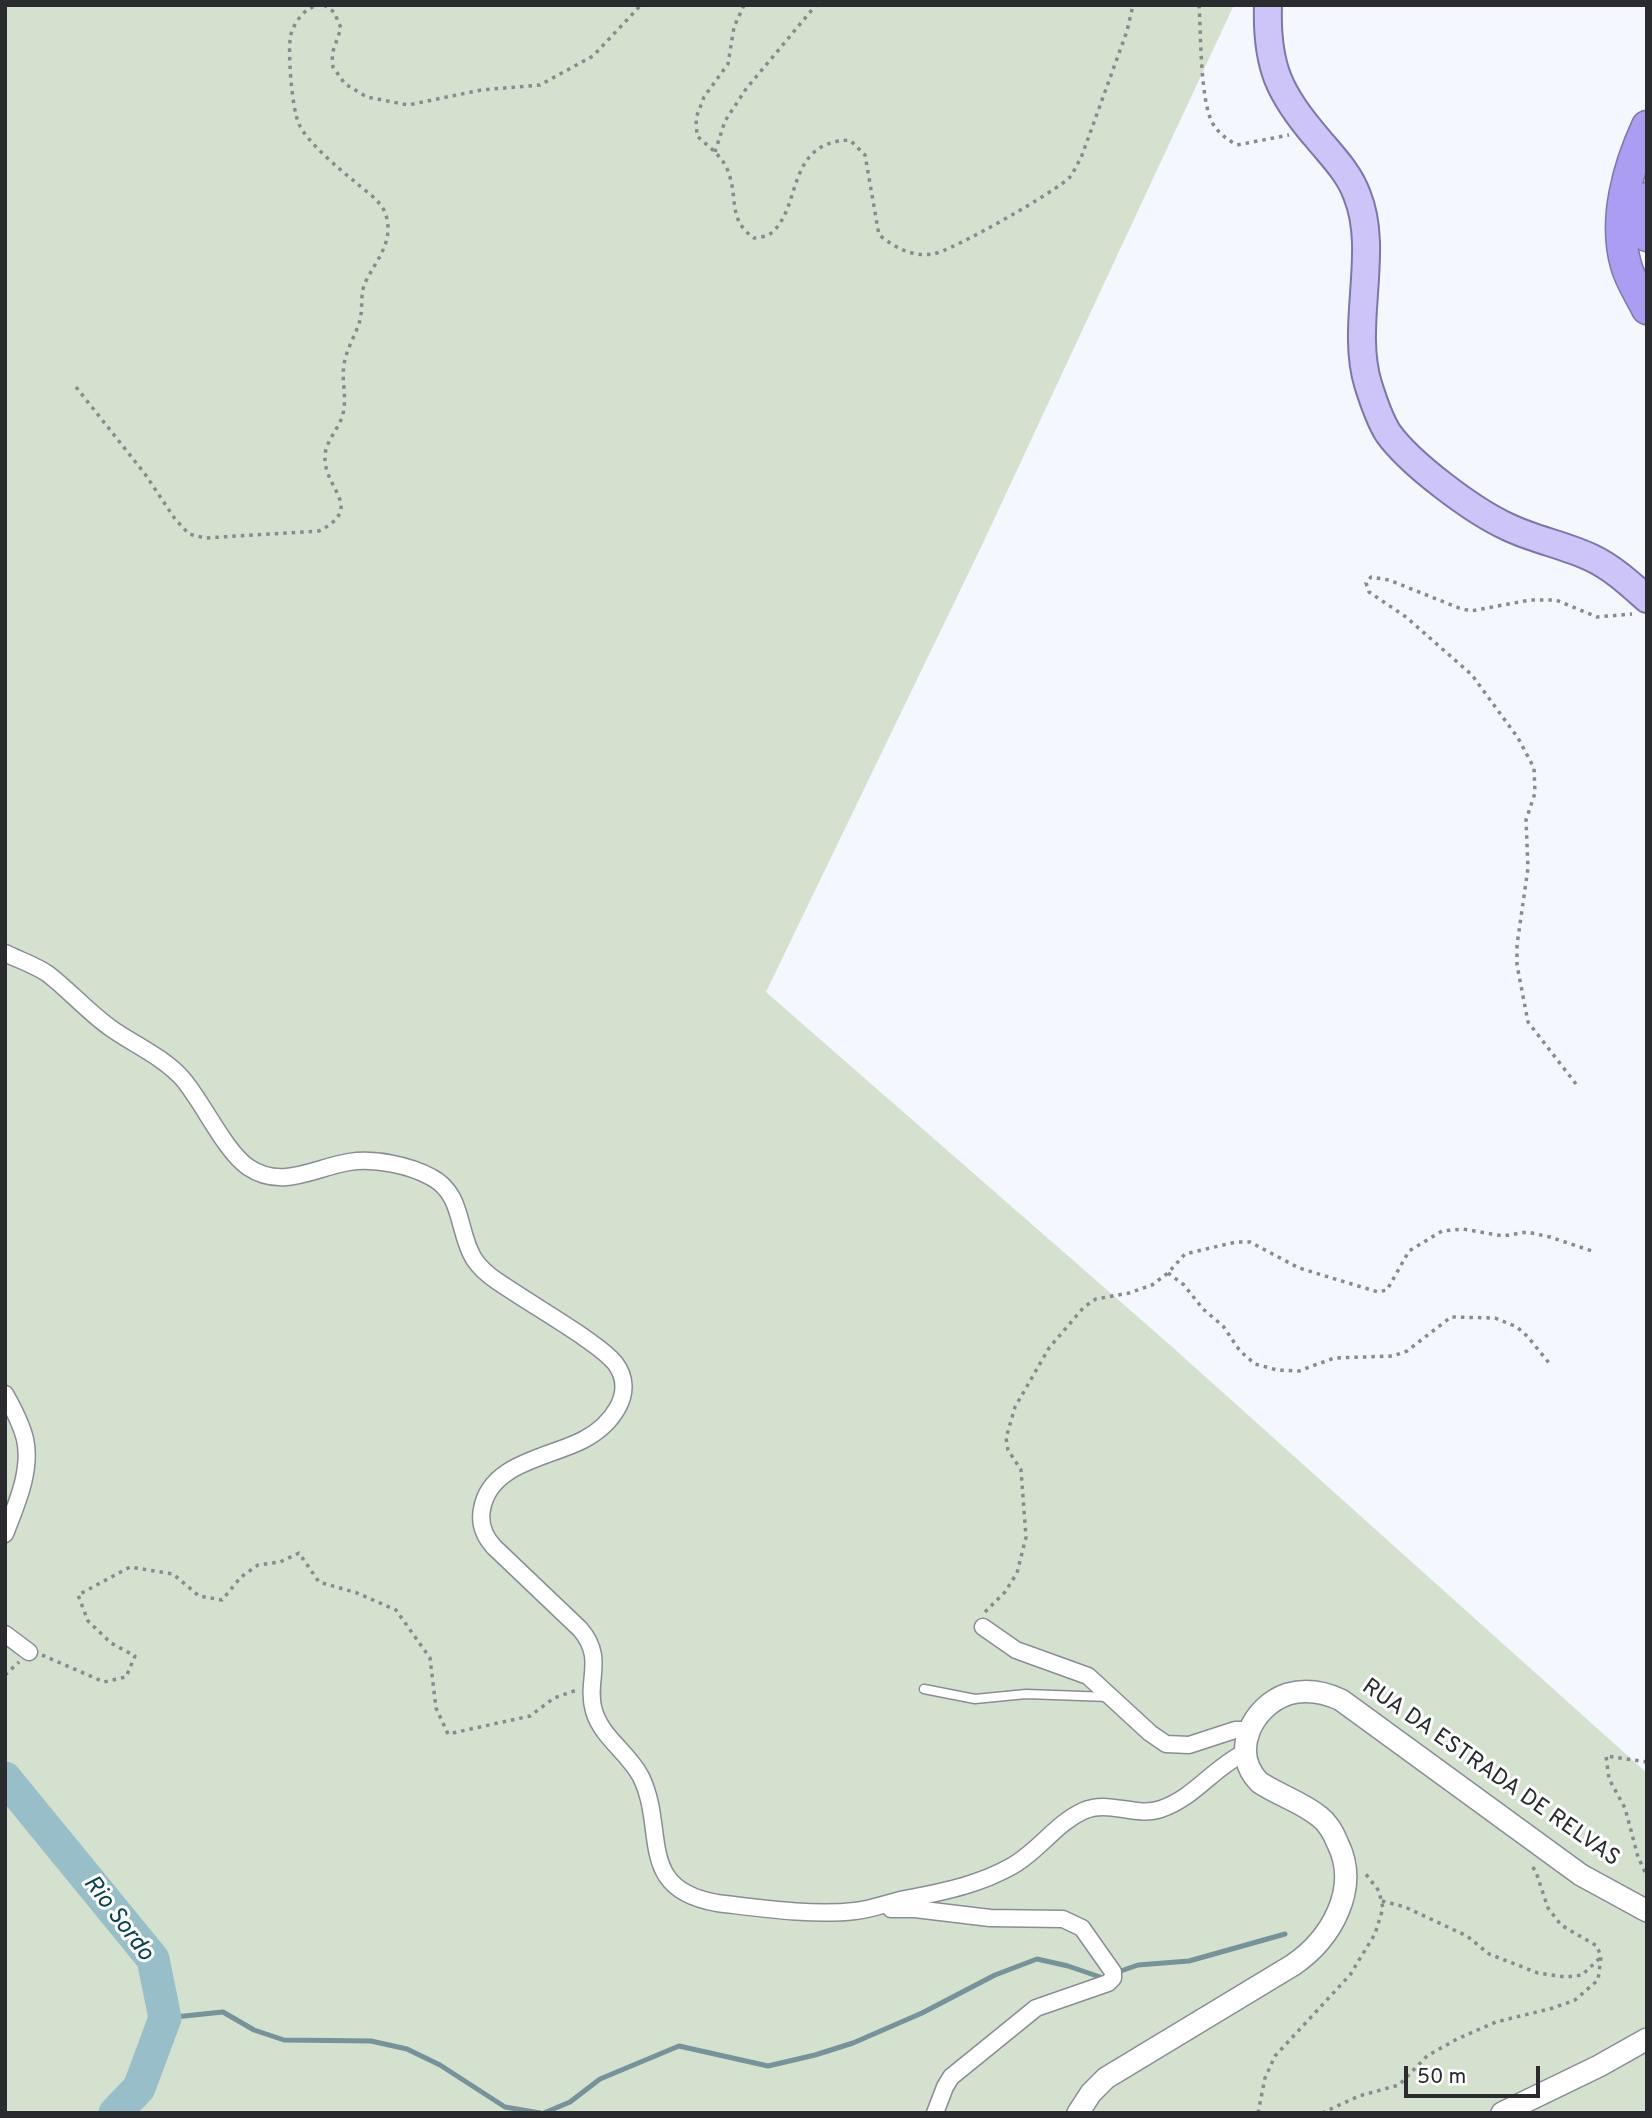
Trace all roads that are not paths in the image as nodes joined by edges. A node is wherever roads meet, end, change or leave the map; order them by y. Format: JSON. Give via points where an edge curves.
{"nodes":[{"id":1,"x":1268,"y":5,"type":"edge"},
{"id":2,"x":1647,"y":126,"type":"edge"},
{"id":3,"x":1647,"y":198,"type":"edge"},
{"id":4,"x":1647,"y":236,"type":"edge"},
{"id":5,"x":1647,"y":309,"type":"edge"},
{"id":6,"x":1642,"y":606,"type":"edge"},
{"id":7,"x":5,"y":953,"type":"edge"},
{"id":8,"x":5,"y":1394,"type":"edge"},
{"id":9,"x":5,"y":1534,"type":"edge"},
{"id":10,"x":983,"y":1627,"type":"road end"},
{"id":11,"x":5,"y":1634,"type":"edge"},
{"id":12,"x":29,"y":1652,"type":"road end"},
{"id":13,"x":924,"y":1689,"type":"dead end"},
{"id":14,"x":1111,"y":1697,"type":"junction"},
{"id":15,"x":1250,"y":1730,"type":"junction"},
{"id":16,"x":1244,"y":1754,"type":"junction"},
{"id":17,"x":868,"y":1909,"type":"junction"},
{"id":18,"x":1647,"y":1911,"type":"edge"},
{"id":19,"x":1647,"y":2039,"type":"edge"},
{"id":20,"x":935,"y":2113,"type":"edge"},
{"id":21,"x":1078,"y":2113,"type":"edge"},
{"id":22,"x":1502,"y":2113,"type":"edge"}],
"edges":[{"from":1,"to":6,"type":"main road","via":[[1269,42],[1285,98],[1347,174],[1363,209],[1365,369],[1389,434],[1412,459],[1471,506],[1514,530],[1619,574]]},
{"from":2,"to":5,"type":"highway","via":[[1633,158],[1621,222],[1626,265]]},
{"from":3,"to":4,"type":"highway"},
{"from":7,"to":17,"type":"street","via":[[47,974],[105,1024],[173,1070],[235,1154],[254,1171],[289,1179],[364,1161],[415,1170],[436,1180],[453,1198],[469,1248],[483,1269],[614,1362],[624,1392],[610,1417],[586,1439],[505,1473],[488,1490],[481,1514],[483,1531],[587,1638],[595,1658],[593,1706],[597,1719],[643,1781],[659,1863],[673,1884],[717,1903],[812,1912]]},
{"from":8,"to":9,"type":"street","via":[[23,1430],[27,1453]]},
{"from":10,"to":14,"type":"street","via":[[1016,1650],[1088,1676]]},
{"from":11,"to":12,"type":"street"},
{"from":13,"to":14,"type":"lane","via":[[975,1699],[1026,1694]]},
{"from":14,"to":15,"type":"street","via":[[1150,1733],[1171,1745]]},
{"from":15,"to":16,"type":"street","name":"RUA DA ESTRADA DE RELVAS"},
{"from":15,"to":18,"type":"street","name":"RUA DA ESTRADA DE RELVAS","via":[[1266,1709],[1286,1695],[1308,1691],[1331,1695],[1581,1875]]},
{"from":16,"to":17,"type":"street","via":[[1188,1796],[1163,1808],[1093,1807],[1065,1822],[1025,1858],[984,1880]]},
{"from":16,"to":21,"type":"street","via":[[1259,1782],[1324,1820],[1332,1831],[1347,1878],[1333,1924],[1320,1943],[1293,1965],[1106,2078]]},
{"from":17,"to":20,"type":"street","via":[[1063,1919],[1081,1926],[1113,1972],[1108,1983],[1042,2005],[1024,2016],[951,2077]]},
{"from":19,"to":22,"type":"street"}]}
